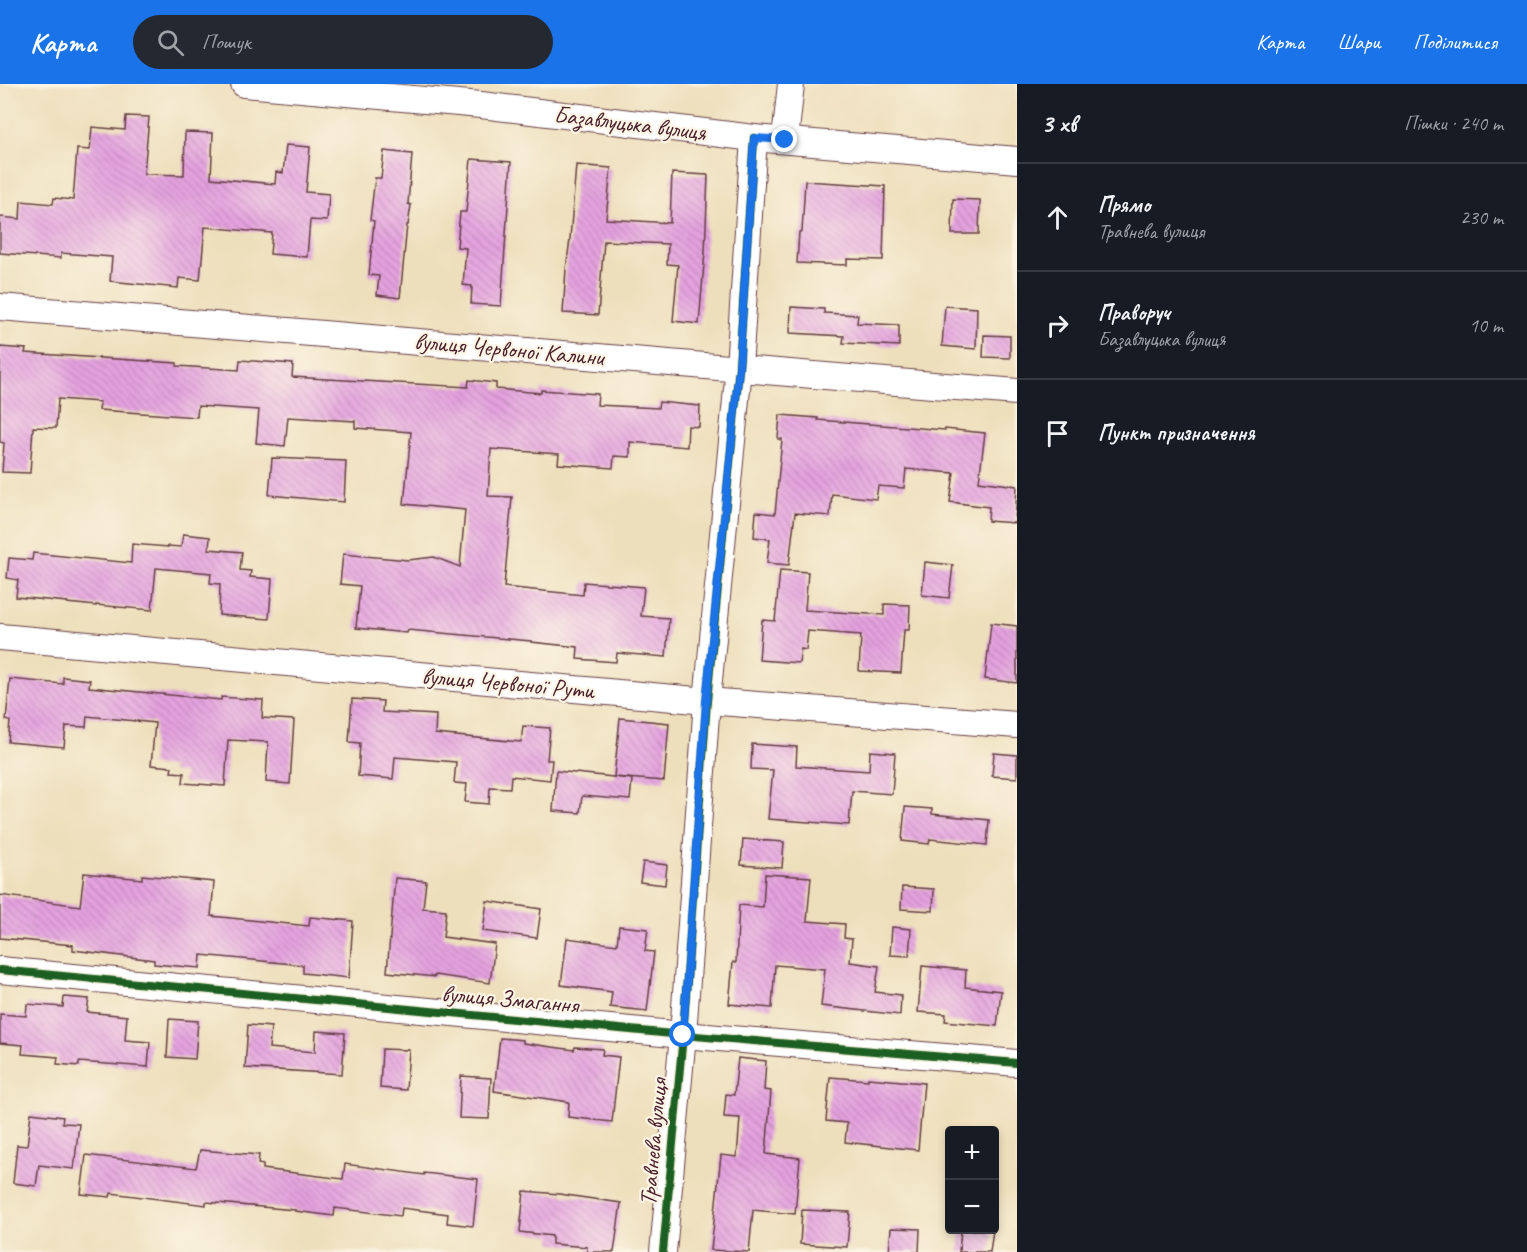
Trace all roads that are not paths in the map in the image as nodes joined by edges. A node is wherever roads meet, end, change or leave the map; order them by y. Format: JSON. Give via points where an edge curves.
{"nodes":[{"id":1,"x":244,"y":84,"type":"edge"},
{"id":2,"x":791,"y":84,"type":"edge"},
{"id":3,"x":754,"y":138,"type":"junction"},
{"id":4,"x":785,"y":140,"type":"junction"},
{"id":5,"x":1017,"y":160,"type":"edge"},
{"id":6,"x":0,"y":307,"type":"edge"},
{"id":7,"x":739,"y":368,"type":"junction"},
{"id":8,"x":1017,"y":392,"type":"edge"},
{"id":9,"x":0,"y":637,"type":"edge"},
{"id":10,"x":706,"y":701,"type":"junction"},
{"id":11,"x":1017,"y":725,"type":"edge"},
{"id":12,"x":0,"y":970,"type":"edge"},
{"id":13,"x":683,"y":1035,"type":"junction"},
{"id":14,"x":1017,"y":1063,"type":"edge"},
{"id":15,"x":663,"y":1252,"type":"edge"}],
"edges":[{"from":1,"to":3,"type":"street","name":"Базавлуцька вулиця","via":[[481,105]]},
{"from":2,"to":4,"type":"street"},
{"from":3,"to":4,"type":"street","name":"Базавлуцька вулиця"},
{"from":3,"to":7,"type":"street","name":"Травнева вулиця"},
{"from":4,"to":5,"type":"street","name":"Базавлуцька вулиця"},
{"from":6,"to":7,"type":"street","name":"вулиця Червоної Калини"},
{"from":7,"to":8,"type":"street","name":"вулиця Червоної Калини"},
{"from":7,"to":10,"type":"street","name":"Травнева вулиця"},
{"from":9,"to":10,"type":"street","name":"вулиця Червоної Рути"},
{"from":10,"to":11,"type":"street","name":"вулиця Червоної Рути"},
{"from":10,"to":13,"type":"street","name":"Травнева вулиця"},
{"from":12,"to":13,"type":"street","name":"вулиця Змагання"},
{"from":13,"to":14,"type":"street","name":"вулиця Змагання"},
{"from":13,"to":15,"type":"street","name":"Травнева вулиця"}]}
